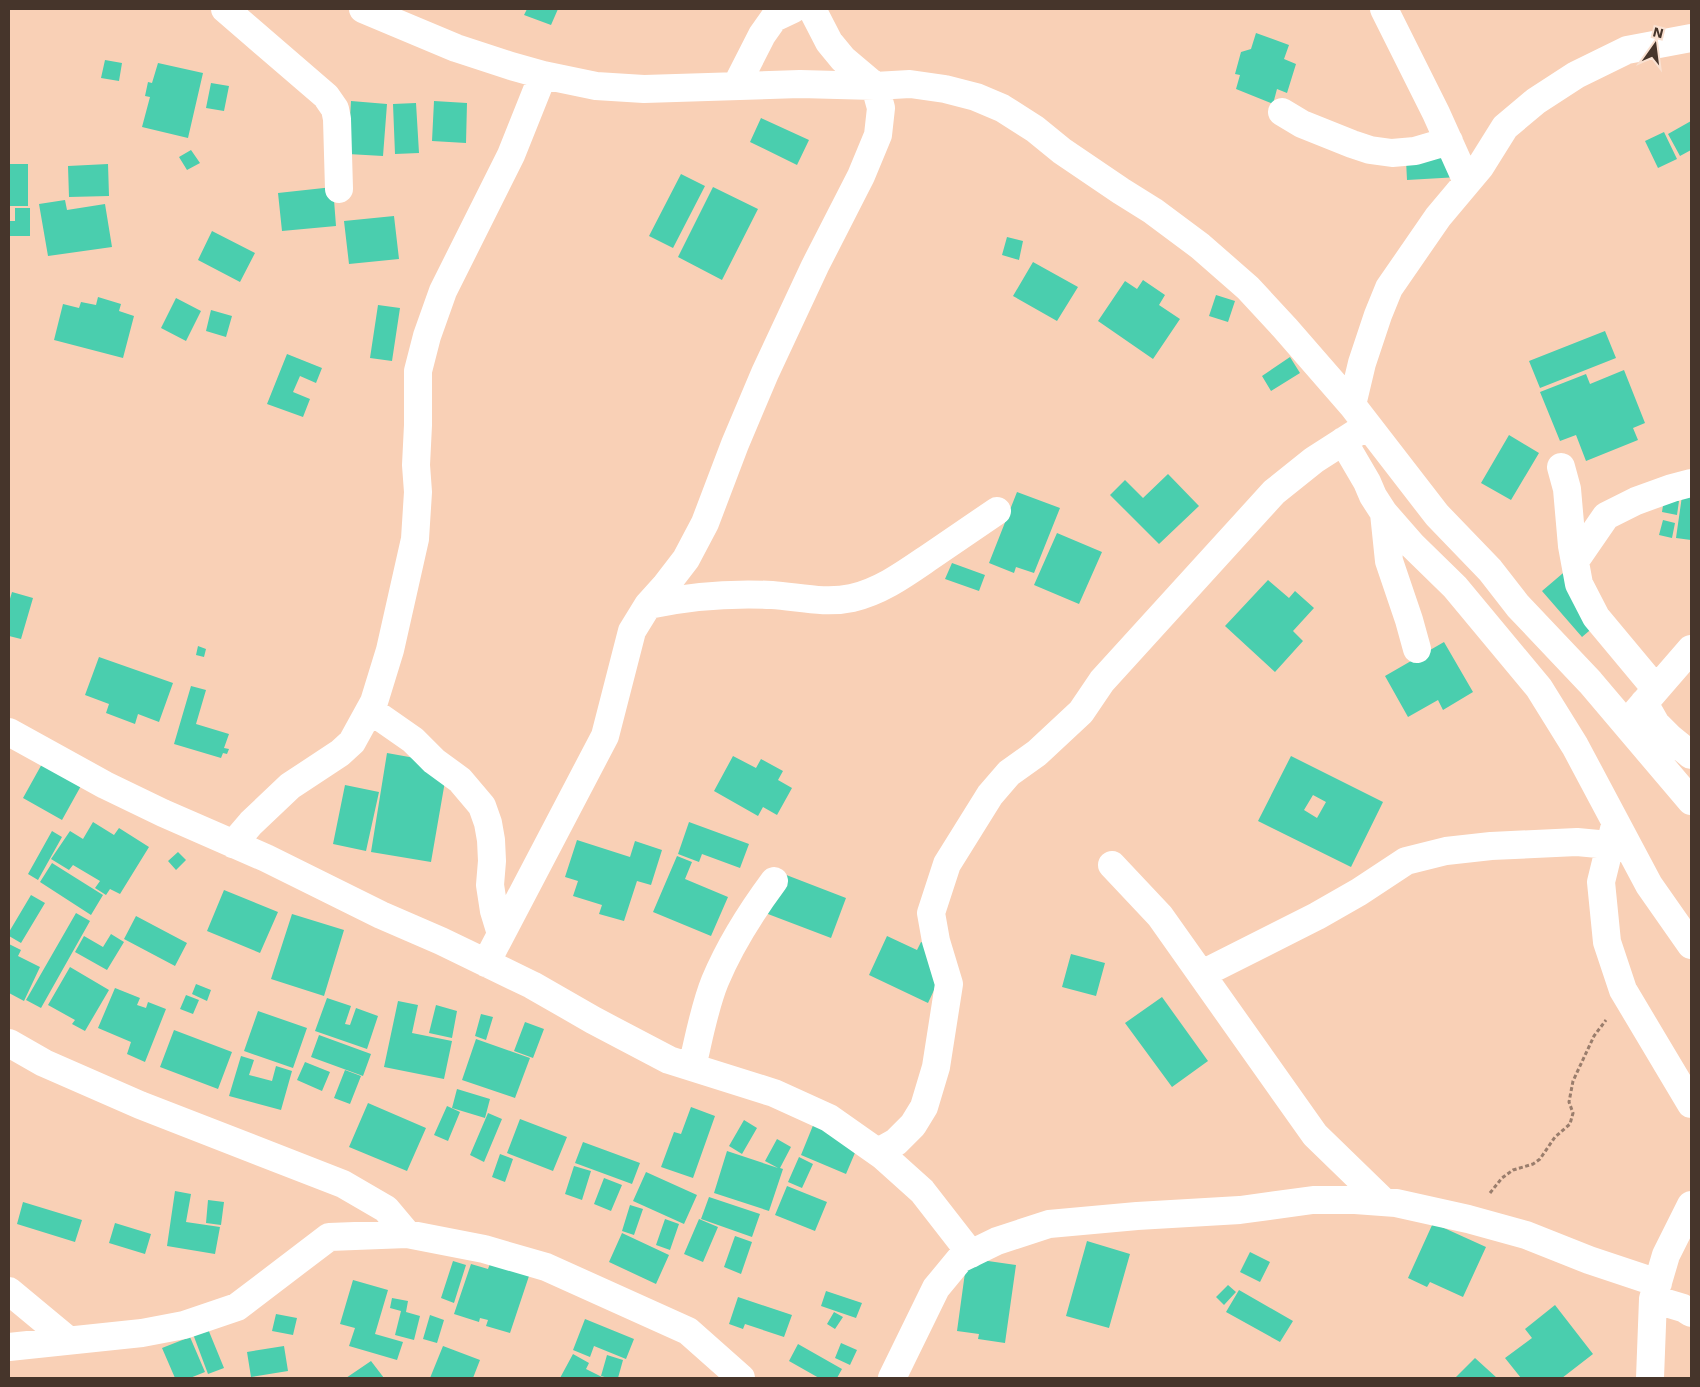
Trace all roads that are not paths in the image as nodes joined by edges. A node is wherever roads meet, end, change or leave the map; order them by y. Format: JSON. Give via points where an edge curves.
{"nodes":[{"id":1,"x":225,"y":9,"type":"edge"},
{"id":2,"x":363,"y":9,"type":"edge"},
{"id":3,"x":793,"y":9,"type":"edge"},
{"id":4,"x":812,"y":9,"type":"edge"},
{"id":5,"x":1384,"y":9,"type":"edge"},
{"id":6,"x":1691,"y":38,"type":"edge"},
{"id":7,"x":543,"y":75,"type":"junction"},
{"id":8,"x":736,"y":86,"type":"junction"},
{"id":9,"x":875,"y":86,"type":"junction"},
{"id":10,"x":1282,"y":112,"type":"dead end"},
{"id":11,"x":1448,"y":141,"type":"junction"},
{"id":12,"x":1467,"y":182,"type":"junction"},
{"id":13,"x":339,"y":189,"type":"dead end"},
{"id":14,"x":1360,"y":415,"type":"junction"},
{"id":15,"x":1343,"y":441,"type":"junction"},
{"id":16,"x":1561,"y":467,"type":"dead end"},
{"id":17,"x":1691,"y":483,"type":"edge"},
{"id":18,"x":998,"y":512,"type":"dead end"},
{"id":19,"x":1384,"y":513,"type":"junction"},
{"id":20,"x":1575,"y":561,"type":"junction"},
{"id":21,"x":648,"y":605,"type":"junction"},
{"id":22,"x":1417,"y":649,"type":"dead end"},
{"id":23,"x":1691,"y":649,"type":"edge"},
{"id":24,"x":1650,"y":696,"type":"junction"},
{"id":25,"x":370,"y":710,"type":"junction"},
{"id":26,"x":1626,"y":724,"type":"junction"},
{"id":27,"x":9,"y":732,"type":"edge"},
{"id":28,"x":1691,"y":755,"type":"edge"},
{"id":29,"x":1691,"y":801,"type":"edge"},
{"id":30,"x":1612,"y":835,"type":"junction"},
{"id":31,"x":234,"y":844,"type":"junction"},
{"id":32,"x":1112,"y":864,"type":"dead end"},
{"id":33,"x":774,"y":881,"type":"dead end"},
{"id":34,"x":501,"y":934,"type":"junction"},
{"id":35,"x":1691,"y":945,"type":"edge"},
{"id":36,"x":486,"y":963,"type":"junction"},
{"id":37,"x":1202,"y":974,"type":"junction"},
{"id":38,"x":9,"y":1043,"type":"edge"},
{"id":39,"x":692,"y":1067,"type":"junction"},
{"id":40,"x":1691,"y":1104,"type":"edge"},
{"id":41,"x":878,"y":1152,"type":"junction"},
{"id":42,"x":1384,"y":1202,"type":"junction"},
{"id":43,"x":1691,"y":1205,"type":"edge"},
{"id":44,"x":407,"y":1234,"type":"junction"},
{"id":45,"x":971,"y":1254,"type":"junction"},
{"id":46,"x":9,"y":1291,"type":"edge"},
{"id":47,"x":1656,"y":1291,"type":"junction"},
{"id":48,"x":1691,"y":1313,"type":"edge"},
{"id":49,"x":68,"y":1340,"type":"junction"},
{"id":50,"x":9,"y":1347,"type":"edge"},
{"id":51,"x":741,"y":1378,"type":"edge"},
{"id":52,"x":892,"y":1378,"type":"edge"},
{"id":53,"x":1650,"y":1378,"type":"edge"}],
"edges":[{"from":1,"to":13,"type":"street","via":[[326,96],[338,119]]},
{"from":2,"to":7,"type":"street","via":[[456,48]]},
{"from":3,"to":8,"type":"street","via":[[774,18]]},
{"from":4,"to":9,"type":"street","via":[[829,42],[843,59]]},
{"from":5,"to":11,"type":"street"},
{"from":6,"to":12,"type":"street","via":[[1627,50],[1568,80],[1536,101],[1506,127]]},
{"from":7,"to":8,"type":"street","via":[[596,86],[644,89]]},
{"from":7,"to":25,"type":"street","via":[[511,155],[443,291],[426,336],[418,371],[415,538],[390,650]]},
{"from":8,"to":9,"type":"street"},
{"from":9,"to":14,"type":"street","via":[[910,84],[968,95],[1002,108],[1035,129],[1200,246],[1248,288]]},
{"from":9,"to":21,"type":"street","via":[[881,108],[878,135],[868,161],[765,373],[705,523],[686,559]]},
{"from":10,"to":11,"type":"street","via":[[1302,124],[1370,150],[1392,153],[1415,151]]},
{"from":11,"to":12,"type":"street"},
{"from":12,"to":14,"type":"street","via":[[1438,217],[1389,288],[1370,339]]},
{"from":14,"to":15,"type":"street"},
{"from":14,"to":26,"type":"street","via":[[1437,515]]},
{"from":15,"to":19,"type":"street"},
{"from":15,"to":41,"type":"street","via":[[1274,492],[1102,681],[1081,712],[1009,773],[990,795],[947,864],[931,913],[949,984],[936,1067],[924,1107],[913,1125],[896,1142]]},
{"from":16,"to":20,"type":"street","via":[[1567,489]]},
{"from":17,"to":20,"type":"street","via":[[1636,501],[1606,516]]},
{"from":18,"to":21,"type":"street","via":[[902,576],[858,597],[835,601],[726,594]]},
{"from":19,"to":22,"type":"street","via":[[1389,561]]},
{"from":19,"to":30,"type":"street","via":[[1455,587],[1539,688],[1575,746]]},
{"from":20,"to":24,"type":"street","via":[[1579,584],[1596,617]]},
{"from":21,"to":34,"type":"street","via":[[632,631],[605,736]]},
{"from":23,"to":24,"type":"street"},
{"from":24,"to":26,"type":"street"},
{"from":24,"to":28,"type":"street","via":[[1656,724]]},
{"from":25,"to":31,"type":"street","via":[[352,742],[290,786]]},
{"from":25,"to":34,"type":"street","via":[[413,740],[460,780],[482,806],[491,840],[490,885]]},
{"from":26,"to":29,"type":"street"},
{"from":27,"to":31,"type":"street","via":[[105,785]]},
{"from":30,"to":35,"type":"street"},
{"from":30,"to":37,"type":"street","via":[[1577,842],[1446,851],[1406,861],[1318,916]]},
{"from":30,"to":40,"type":"street","via":[[1601,882],[1607,942],[1626,996]]},
{"from":31,"to":36,"type":"street"},
{"from":32,"to":37,"type":"street","via":[[1160,916]]},
{"from":33,"to":39,"type":"street","via":[[757,904],[715,981]]},
{"from":34,"to":36,"type":"street"},
{"from":36,"to":39,"type":"street","via":[[669,1060]]},
{"from":37,"to":42,"type":"street","via":[[1315,1135]]},
{"from":38,"to":44,"type":"street","via":[[44,1063],[140,1105],[343,1184],[386,1210]]},
{"from":39,"to":41,"type":"street","via":[[774,1093],[805,1107],[828,1118]]},
{"from":41,"to":45,"type":"street","via":[[922,1191]]},
{"from":42,"to":45,"type":"street","via":[[1313,1200],[1240,1210],[1049,1224],[997,1240]]},
{"from":42,"to":47,"type":"street","via":[[1526,1235]]},
{"from":43,"to":47,"type":"street","via":[[1666,1255]]},
{"from":44,"to":49,"type":"street","via":[[329,1237],[236,1307],[184,1325],[142,1333]]},
{"from":44,"to":51,"type":"street","via":[[484,1249],[546,1267],[688,1331]]},
{"from":45,"to":52,"type":"street","via":[[960,1259],[936,1288]]},
{"from":46,"to":49,"type":"street"},
{"from":47,"to":48,"type":"street"},
{"from":47,"to":53,"type":"street"},
{"from":49,"to":50,"type":"street"}]}
